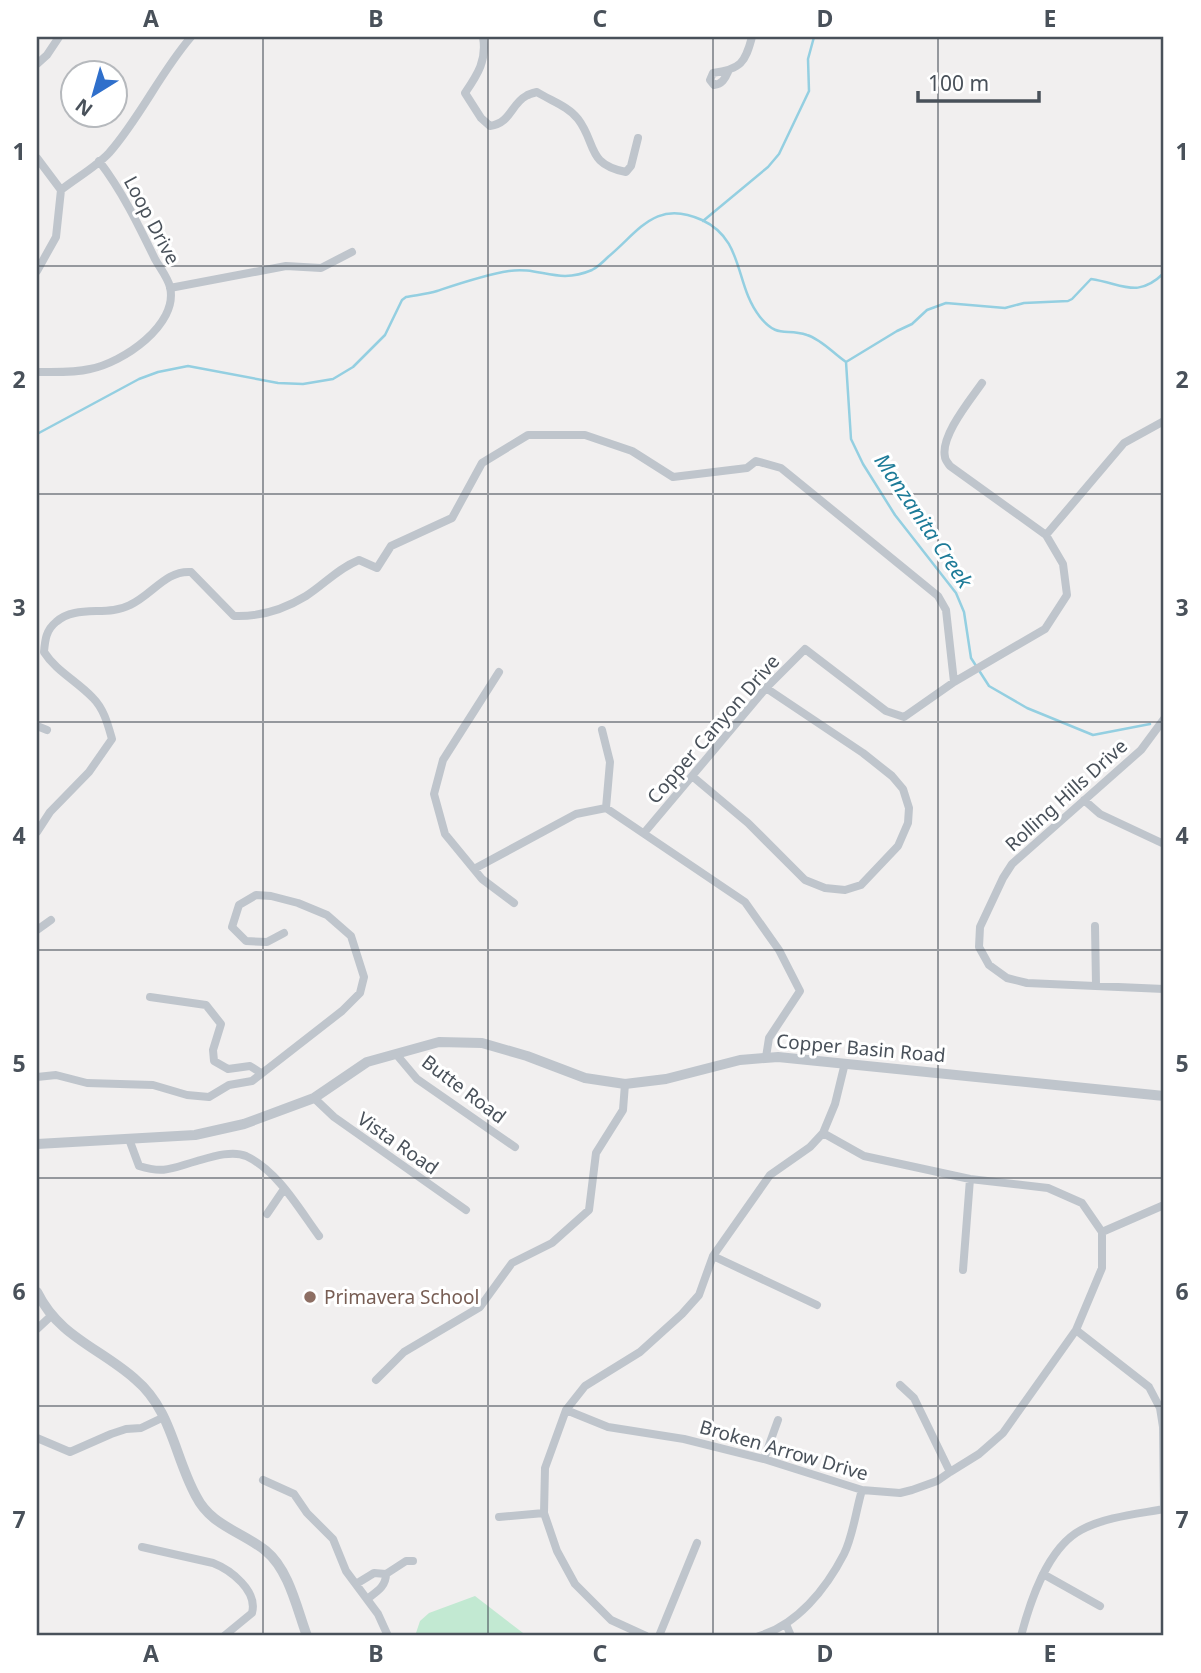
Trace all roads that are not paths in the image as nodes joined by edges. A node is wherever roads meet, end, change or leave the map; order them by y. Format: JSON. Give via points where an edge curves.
{"nodes":[{"id":1,"x":59,"y":37,"type":"edge"},
{"id":2,"x":191,"y":37,"type":"edge"},
{"id":3,"x":483,"y":37,"type":"edge"},
{"id":4,"x":752,"y":37,"type":"edge"},
{"id":5,"x":37,"y":64,"type":"edge"},
{"id":6,"x":728,"y":72,"type":"dead end"},
{"id":7,"x":638,"y":138,"type":"dead end"},
{"id":8,"x":37,"y":158,"type":"edge"},
{"id":9,"x":99,"y":161,"type":"junction"},
{"id":10,"x":61,"y":190,"type":"junction"},
{"id":11,"x":352,"y":252,"type":"dead end"},
{"id":12,"x":37,"y":271,"type":"edge"},
{"id":13,"x":170,"y":288,"type":"junction"},
{"id":14,"x":37,"y":372,"type":"edge"},
{"id":15,"x":982,"y":383,"type":"dead end"},
{"id":16,"x":1164,"y":421,"type":"edge"},
{"id":17,"x":1046,"y":535,"type":"junction"},
{"id":18,"x":499,"y":672,"type":"dead end"},
{"id":19,"x":954,"y":682,"type":"junction"},
{"id":20,"x":766,"y":688,"type":"junction"},
{"id":21,"x":1164,"y":719,"type":"edge"},
{"id":22,"x":37,"y":726,"type":"edge"},
{"id":23,"x":47,"y":730,"type":"dead end"},
{"id":24,"x":601,"y":730,"type":"dead end"},
{"id":25,"x":692,"y":776,"type":"junction"},
{"id":26,"x":1084,"y":800,"type":"junction"},
{"id":27,"x":606,"y":808,"type":"junction"},
{"id":28,"x":37,"y":832,"type":"edge"},
{"id":29,"x":644,"y":833,"type":"junction"},
{"id":30,"x":1164,"y":844,"type":"edge"},
{"id":31,"x":474,"y":869,"type":"junction"},
{"id":32,"x":514,"y":903,"type":"dead end"},
{"id":33,"x":51,"y":920,"type":"dead end"},
{"id":34,"x":1096,"y":926,"type":"dead end"},
{"id":35,"x":37,"y":930,"type":"edge"},
{"id":36,"x":284,"y":933,"type":"dead end"},
{"id":37,"x":1097,"y":985,"type":"junction"},
{"id":38,"x":1164,"y":989,"type":"edge"},
{"id":39,"x":150,"y":997,"type":"dead end"},
{"id":40,"x":396,"y":1054,"type":"junction"},
{"id":41,"x":766,"y":1058,"type":"junction"},
{"id":42,"x":845,"y":1063,"type":"junction"},
{"id":43,"x":261,"y":1073,"type":"junction"},
{"id":44,"x":37,"y":1077,"type":"edge"},
{"id":45,"x":625,"y":1084,"type":"junction"},
{"id":46,"x":1164,"y":1096,"type":"edge"},
{"id":47,"x":314,"y":1098,"type":"junction"},
{"id":48,"x":823,"y":1133,"type":"junction"},
{"id":49,"x":129,"y":1139,"type":"junction"},
{"id":50,"x":37,"y":1144,"type":"edge"},
{"id":51,"x":515,"y":1147,"type":"dead end"},
{"id":52,"x":970,"y":1179,"type":"junction"},
{"id":53,"x":284,"y":1189,"type":"junction"},
{"id":54,"x":1164,"y":1205,"type":"edge"},
{"id":55,"x":466,"y":1210,"type":"dead end"},
{"id":56,"x":267,"y":1214,"type":"dead end"},
{"id":57,"x":1102,"y":1233,"type":"junction"},
{"id":58,"x":319,"y":1236,"type":"dead end"},
{"id":59,"x":713,"y":1256,"type":"junction"},
{"id":60,"x":963,"y":1270,"type":"dead end"},
{"id":61,"x":37,"y":1292,"type":"edge"},
{"id":62,"x":817,"y":1305,"type":"dead end"},
{"id":63,"x":51,"y":1316,"type":"junction"},
{"id":64,"x":37,"y":1329,"type":"edge"},
{"id":65,"x":1076,"y":1330,"type":"junction"},
{"id":66,"x":376,"y":1380,"type":"dead end"},
{"id":67,"x":900,"y":1385,"type":"dead end"},
{"id":68,"x":566,"y":1409,"type":"junction"},
{"id":69,"x":164,"y":1417,"type":"junction"},
{"id":70,"x":778,"y":1420,"type":"dead end"},
{"id":71,"x":1164,"y":1427,"type":"edge"},
{"id":72,"x":37,"y":1438,"type":"edge"},
{"id":73,"x":764,"y":1459,"type":"junction"},
{"id":74,"x":950,"y":1472,"type":"junction"},
{"id":75,"x":263,"y":1480,"type":"dead end"},
{"id":76,"x":862,"y":1490,"type":"junction"},
{"id":77,"x":1164,"y":1509,"type":"edge"},
{"id":78,"x":544,"y":1513,"type":"junction"},
{"id":79,"x":499,"y":1517,"type":"dead end"},
{"id":80,"x":697,"y":1543,"type":"dead end"},
{"id":81,"x":142,"y":1547,"type":"dead end"},
{"id":82,"x":413,"y":1561,"type":"dead end"},
{"id":83,"x":386,"y":1574,"type":"junction"},
{"id":84,"x":1043,"y":1574,"type":"junction"},
{"id":85,"x":356,"y":1584,"type":"junction"},
{"id":86,"x":367,"y":1599,"type":"junction"},
{"id":87,"x":1100,"y":1606,"type":"dead end"},
{"id":88,"x":786,"y":1624,"type":"junction"},
{"id":89,"x":225,"y":1636,"type":"edge"},
{"id":90,"x":307,"y":1636,"type":"edge"},
{"id":91,"x":388,"y":1636,"type":"edge"},
{"id":92,"x":646,"y":1636,"type":"edge"},
{"id":93,"x":659,"y":1636,"type":"edge"},
{"id":94,"x":759,"y":1636,"type":"edge"},
{"id":95,"x":791,"y":1636,"type":"edge"},
{"id":96,"x":1021,"y":1636,"type":"edge"}],
"edges":[{"from":1,"to":5,"type":"street"},
{"from":2,"to":9,"type":"street","via":[[108,155]]},
{"from":3,"to":7,"type":"street","via":[[482,68],[465,93],[490,126],[512,114],[523,97],[537,92],[569,108],[597,158],[614,169],[626,172],[632,166]]},
{"from":4,"to":6,"type":"street","via":[[746,59]]},
{"from":8,"to":10,"type":"street"},
{"from":9,"to":10,"type":"street"},
{"from":9,"to":13,"type":"street","name":"Loop Drive","via":[[118,186]]},
{"from":10,"to":12,"type":"street","via":[[56,237]]},
{"from":11,"to":13,"type":"street","via":[[321,268],[286,266]]},
{"from":13,"to":14,"type":"street","name":"Loop Drive","via":[[162,324],[121,358],[92,369]]},
{"from":15,"to":17,"type":"street","via":[[947,440],[944,456],[950,466]]},
{"from":16,"to":17,"type":"street","via":[[1124,443]]},
{"from":17,"to":19,"type":"street","name":"Copper Canyon Drive","via":[[1063,564],[1066,595],[1045,629]]},
{"from":18,"to":31,"type":"street","via":[[443,760],[434,794],[445,834]]},
{"from":19,"to":20,"type":"street","name":"Copper Canyon Drive","via":[[904,717],[886,712],[805,649]]},
{"from":19,"to":28,"type":"street","via":[[946,610],[938,596],[781,468],[757,461],[747,468],[673,477],[632,451],[585,435],[528,435],[482,463],[453,518],[391,546],[377,568],[359,560],[342,567],[306,596],[271,613],[234,616],[191,572],[178,571],[130,606],[108,612],[76,612],[57,621],[46,634],[44,652],[94,699],[112,739]]},
{"from":20,"to":25,"type":"street","name":"Copper Canyon Drive"},
{"from":20,"to":25,"type":"street","via":[[863,753],[903,789],[908,823],[898,846],[861,885],[845,890],[825,888],[805,880],[748,822]]},
{"from":21,"to":26,"type":"street","name":"Rolling Hills Drive","via":[[1140,750]]},
{"from":22,"to":23,"type":"street"},
{"from":24,"to":27,"type":"street","via":[[610,762]]},
{"from":25,"to":29,"type":"street","name":"Copper Canyon Drive"},
{"from":26,"to":30,"type":"street","via":[[1100,814]]},
{"from":26,"to":37,"type":"street","name":"Rolling Hills Drive","via":[[1012,864],[980,927],[979,947],[989,965],[1007,978]]},
{"from":27,"to":29,"type":"street"},
{"from":27,"to":31,"type":"street","via":[[576,814]]},
{"from":29,"to":41,"type":"street","via":[[745,902],[779,950],[800,991],[769,1038]]},
{"from":31,"to":32,"type":"street"},
{"from":33,"to":35,"type":"street"},
{"from":34,"to":37,"type":"street"},
{"from":36,"to":43,"type":"street","via":[[267,942],[246,941],[232,927],[239,905],[256,895],[271,896],[327,915],[351,936],[364,977],[360,993],[342,1011]]},
{"from":37,"to":38,"type":"street","name":"Rolling Hills Drive"},
{"from":39,"to":43,"type":"street","via":[[206,1005],[221,1024],[213,1051],[215,1061],[228,1069],[250,1066]]},
{"from":40,"to":45,"type":"street","name":"Copper Basin Road","via":[[439,1042],[482,1043],[585,1078]]},
{"from":40,"to":47,"type":"street","name":"Copper Basin Road","via":[[367,1062]]},
{"from":40,"to":51,"type":"street","name":"Butte Road","via":[[418,1079]]},
{"from":41,"to":42,"type":"street","name":"Copper Basin Road"},
{"from":41,"to":45,"type":"street","name":"Copper Basin Road"},
{"from":42,"to":46,"type":"street","name":"Copper Basin Road"},
{"from":42,"to":48,"type":"street"},
{"from":43,"to":44,"type":"street","via":[[209,1097],[153,1085],[87,1083],[56,1074]]},
{"from":45,"to":66,"type":"street","via":[[622,1110],[596,1153],[589,1210],[552,1243],[512,1263],[480,1307],[404,1352]]},
{"from":47,"to":49,"type":"street","name":"Copper Basin Road","via":[[244,1124],[195,1135]]},
{"from":47,"to":55,"type":"street","name":"Vista Road"},
{"from":48,"to":52,"type":"street","via":[[864,1156]]},
{"from":48,"to":59,"type":"street","via":[[770,1175]]},
{"from":49,"to":50,"type":"street","name":"Copper Basin Road"},
{"from":49,"to":53,"type":"street","via":[[139,1166],[159,1172],[219,1155],[244,1155]]},
{"from":52,"to":57,"type":"street","via":[[1048,1188],[1082,1203]]},
{"from":52,"to":60,"type":"street"},
{"from":53,"to":56,"type":"street"},
{"from":53,"to":58,"type":"street"},
{"from":54,"to":57,"type":"street"},
{"from":57,"to":65,"type":"street","name":"Broken Arrow Drive","via":[[1101,1268]]},
{"from":59,"to":62,"type":"street"},
{"from":59,"to":68,"type":"street","via":[[699,1295],[682,1314],[640,1352],[585,1386]]},
{"from":61,"to":63,"type":"street"},
{"from":63,"to":64,"type":"street"},
{"from":63,"to":69,"type":"street","via":[[136,1379]]},
{"from":65,"to":71,"type":"street","via":[[1149,1387]]},
{"from":65,"to":74,"type":"street","name":"Broken Arrow Drive","via":[[1003,1433]]},
{"from":67,"to":74,"type":"street","via":[[914,1398]]},
{"from":68,"to":73,"type":"street","name":"Broken Arrow Drive","via":[[608,1427],[684,1439]]},
{"from":68,"to":78,"type":"street","via":[[545,1468]]},
{"from":69,"to":72,"type":"street","via":[[70,1452]]},
{"from":69,"to":90,"type":"street","via":[[195,1495],[207,1513],[281,1567]]},
{"from":70,"to":73,"type":"street"},
{"from":71,"to":77,"type":"street"},
{"from":73,"to":76,"type":"street","name":"Broken Arrow Drive"},
{"from":74,"to":76,"type":"street","name":"Broken Arrow Drive","via":[[900,1493]]},
{"from":75,"to":85,"type":"street","via":[[294,1494],[332,1539]]},
{"from":76,"to":88,"type":"street","via":[[845,1553],[804,1609]]},
{"from":77,"to":84,"type":"street","via":[[1078,1531]]},
{"from":78,"to":79,"type":"street"},
{"from":78,"to":92,"type":"street","via":[[556,1551],[575,1584],[611,1619]]},
{"from":80,"to":93,"type":"street"},
{"from":81,"to":89,"type":"street","via":[[212,1563],[241,1582],[254,1609]]},
{"from":82,"to":83,"type":"street"},
{"from":83,"to":85,"type":"street","via":[[374,1573]]},
{"from":83,"to":86,"type":"street","via":[[380,1589]]},
{"from":84,"to":87,"type":"street"},
{"from":84,"to":96,"type":"street"},
{"from":85,"to":86,"type":"street"},
{"from":86,"to":91,"type":"street"},
{"from":88,"to":94,"type":"street"},
{"from":88,"to":95,"type":"street"}]}
